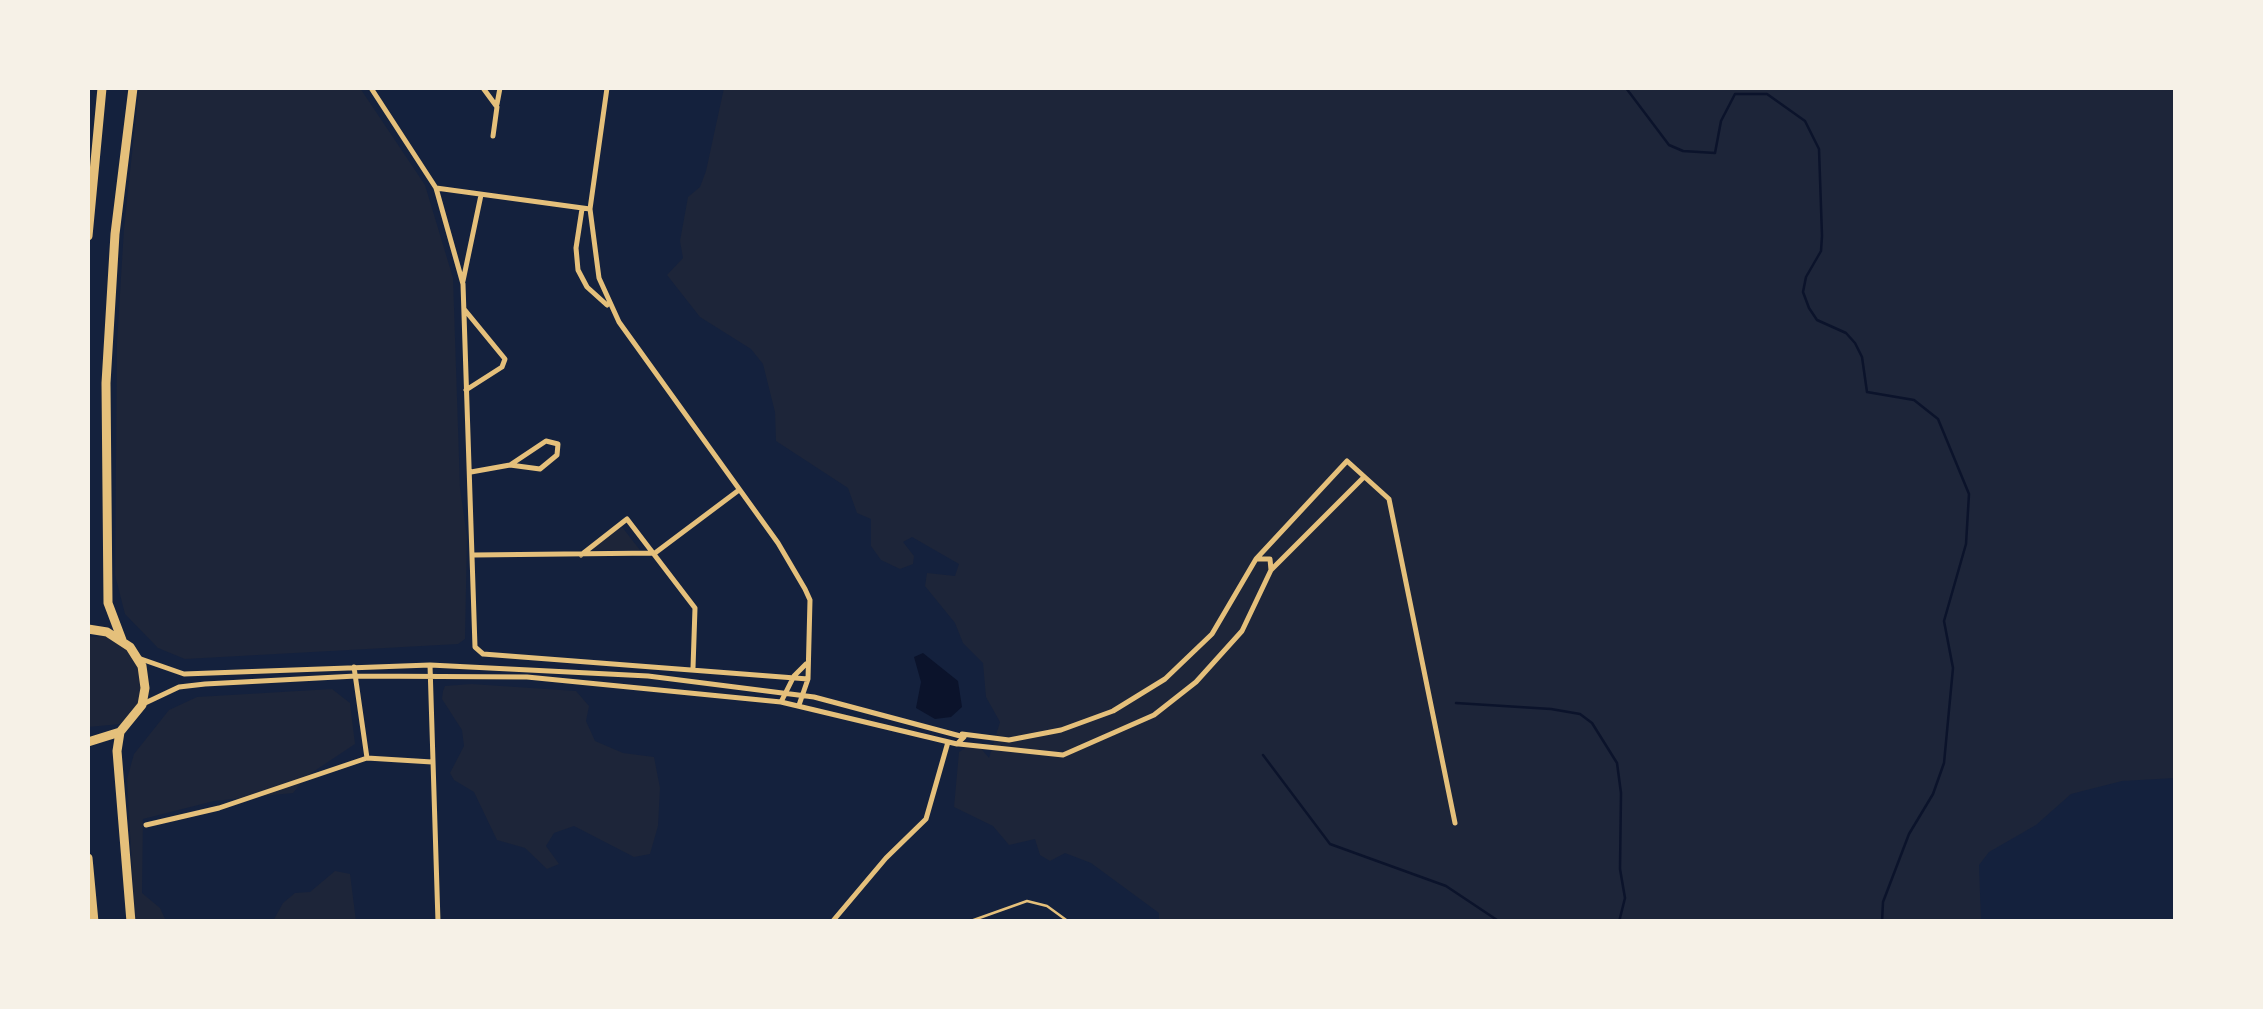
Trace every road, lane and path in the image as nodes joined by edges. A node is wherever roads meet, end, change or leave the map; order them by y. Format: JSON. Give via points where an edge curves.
{"nodes":[{"id":1,"x":102,"y":88,"type":"edge"},
{"id":2,"x":133,"y":88,"type":"edge"},
{"id":3,"x":372,"y":88,"type":"edge"},
{"id":4,"x":483,"y":88,"type":"edge"},
{"id":5,"x":500,"y":88,"type":"edge"},
{"id":6,"x":607,"y":88,"type":"edge"},
{"id":7,"x":497,"y":107,"type":"junction"},
{"id":8,"x":493,"y":136,"type":"dead end"},
{"id":9,"x":436,"y":188,"type":"junction"},
{"id":10,"x":481,"y":195,"type":"junction"},
{"id":11,"x":586,"y":208,"type":"junction"},
{"id":12,"x":88,"y":236,"type":"edge"},
{"id":13,"x":463,"y":284,"type":"junction"},
{"id":14,"x":610,"y":306,"type":"junction"},
{"id":15,"x":463,"y":307,"type":"junction"},
{"id":16,"x":466,"y":390,"type":"junction"},
{"id":17,"x":510,"y":465,"type":"junction"},
{"id":18,"x":469,"y":472,"type":"junction"},
{"id":19,"x":1364,"y":477,"type":"junction"},
{"id":20,"x":739,"y":490,"type":"junction"},
{"id":21,"x":655,"y":553,"type":"junction"},
{"id":22,"x":474,"y":555,"type":"junction"},
{"id":23,"x":579,"y":556,"type":"junction"},
{"id":24,"x":1256,"y":559,"type":"junction"},
{"id":25,"x":1271,"y":570,"type":"junction"},
{"id":26,"x":88,"y":629,"type":"edge"},
{"id":27,"x":122,"y":640,"type":"junction"},
{"id":28,"x":138,"y":658,"type":"junction"},
{"id":29,"x":430,"y":664,"type":"junction"},
{"id":30,"x":806,"y":664,"type":"junction"},
{"id":31,"x":354,"y":667,"type":"junction"},
{"id":32,"x":693,"y":668,"type":"junction"},
{"id":33,"x":430,"y":675,"type":"junction"},
{"id":34,"x":356,"y":676,"type":"junction"},
{"id":35,"x":794,"y":676,"type":"junction"},
{"id":36,"x":808,"y":679,"type":"junction"},
{"id":37,"x":786,"y":693,"type":"junction"},
{"id":38,"x":802,"y":696,"type":"junction"},
{"id":39,"x":781,"y":702,"type":"junction"},
{"id":40,"x":142,"y":705,"type":"junction"},
{"id":41,"x":799,"y":705,"type":"junction"},
{"id":42,"x":120,"y":732,"type":"junction"},
{"id":43,"x":962,"y":734,"type":"junction"},
{"id":44,"x":88,"y":742,"type":"edge"},
{"id":45,"x":953,"y":743,"type":"junction"},
{"id":46,"x":367,"y":758,"type":"junction"},
{"id":47,"x":432,"y":762,"type":"junction"},
{"id":48,"x":1455,"y":823,"type":"dead end"},
{"id":49,"x":146,"y":825,"type":"dead end"},
{"id":50,"x":88,"y":858,"type":"edge"},
{"id":51,"x":94,"y":922,"type":"edge"},
{"id":52,"x":130,"y":922,"type":"edge"},
{"id":53,"x":438,"y":922,"type":"edge"},
{"id":54,"x":832,"y":922,"type":"edge"},
{"id":55,"x":968,"y":922,"type":"edge"},
{"id":56,"x":1069,"y":922,"type":"edge"}],
"edges":[{"from":1,"to":12,"type":"main road"},
{"from":2,"to":27,"type":"main road","via":[[106,383],[108,603]]},
{"from":3,"to":9,"type":"street"},
{"from":4,"to":7,"type":"street"},
{"from":5,"to":7,"type":"street"},
{"from":6,"to":11,"type":"street"},
{"from":7,"to":8,"type":"street"},
{"from":9,"to":10,"type":"street"},
{"from":9,"to":13,"type":"street"},
{"from":10,"to":11,"type":"street"},
{"from":10,"to":13,"type":"street"},
{"from":11,"to":14,"type":"street"},
{"from":11,"to":14,"type":"street","via":[[578,270],[598,301]]},
{"from":13,"to":15,"type":"street"},
{"from":14,"to":20,"type":"street"},
{"from":15,"to":16,"type":"street"},
{"from":15,"to":16,"type":"street","via":[[505,359]]},
{"from":16,"to":18,"type":"street"},
{"from":17,"to":17,"type":"street","via":[[540,468],[557,455],[558,444],[550,440]]},
{"from":17,"to":18,"type":"street"},
{"from":18,"to":22,"type":"street"},
{"from":19,"to":24,"type":"street","via":[[1347,461]]},
{"from":19,"to":25,"type":"street"},
{"from":19,"to":48,"type":"street","via":[[1389,498]]},
{"from":20,"to":21,"type":"street"},
{"from":20,"to":30,"type":"street","via":[[810,600]]},
{"from":21,"to":23,"type":"street"},
{"from":21,"to":23,"type":"street","via":[[625,519]]},
{"from":21,"to":32,"type":"street","via":[[695,608]]},
{"from":22,"to":23,"type":"street"},
{"from":22,"to":32,"type":"street","via":[[472,636],[483,654]]},
{"from":24,"to":25,"type":"street","via":[[1270,559]]},
{"from":24,"to":43,"type":"street","via":[[1212,634],[1165,679],[1112,711],[1009,740]]},
{"from":25,"to":45,"type":"street","via":[[1242,631],[1196,682],[1154,715],[1062,755]]},
{"from":26,"to":27,"type":"main road"},
{"from":27,"to":28,"type":"main road"},
{"from":28,"to":31,"type":"street","via":[[184,674]]},
{"from":28,"to":40,"type":"main road"},
{"from":29,"to":31,"type":"street"},
{"from":29,"to":33,"type":"street"},
{"from":29,"to":37,"type":"street","via":[[610,673]]},
{"from":30,"to":35,"type":"street"},
{"from":30,"to":36,"type":"street"},
{"from":31,"to":34,"type":"street"},
{"from":32,"to":35,"type":"street"},
{"from":33,"to":34,"type":"street"},
{"from":33,"to":39,"type":"street","via":[[623,683]]},
{"from":33,"to":47,"type":"street"},
{"from":34,"to":40,"type":"street","via":[[178,688]]},
{"from":34,"to":46,"type":"street"},
{"from":35,"to":36,"type":"street"},
{"from":35,"to":37,"type":"street"},
{"from":36,"to":38,"type":"street"},
{"from":37,"to":38,"type":"street"},
{"from":37,"to":39,"type":"street"},
{"from":38,"to":41,"type":"street"},
{"from":38,"to":43,"type":"street"},
{"from":39,"to":41,"type":"street"},
{"from":40,"to":42,"type":"main road"},
{"from":41,"to":45,"type":"street"},
{"from":42,"to":44,"type":"main road"},
{"from":42,"to":52,"type":"main road"},
{"from":43,"to":45,"type":"street"},
{"from":45,"to":54,"type":"street","via":[[926,819]]},
{"from":46,"to":47,"type":"street"},
{"from":46,"to":49,"type":"street"},
{"from":47,"to":53,"type":"street"},
{"from":50,"to":51,"type":"main road"},
{"from":55,"to":56,"type":"path","via":[[1027,902]]}]}
